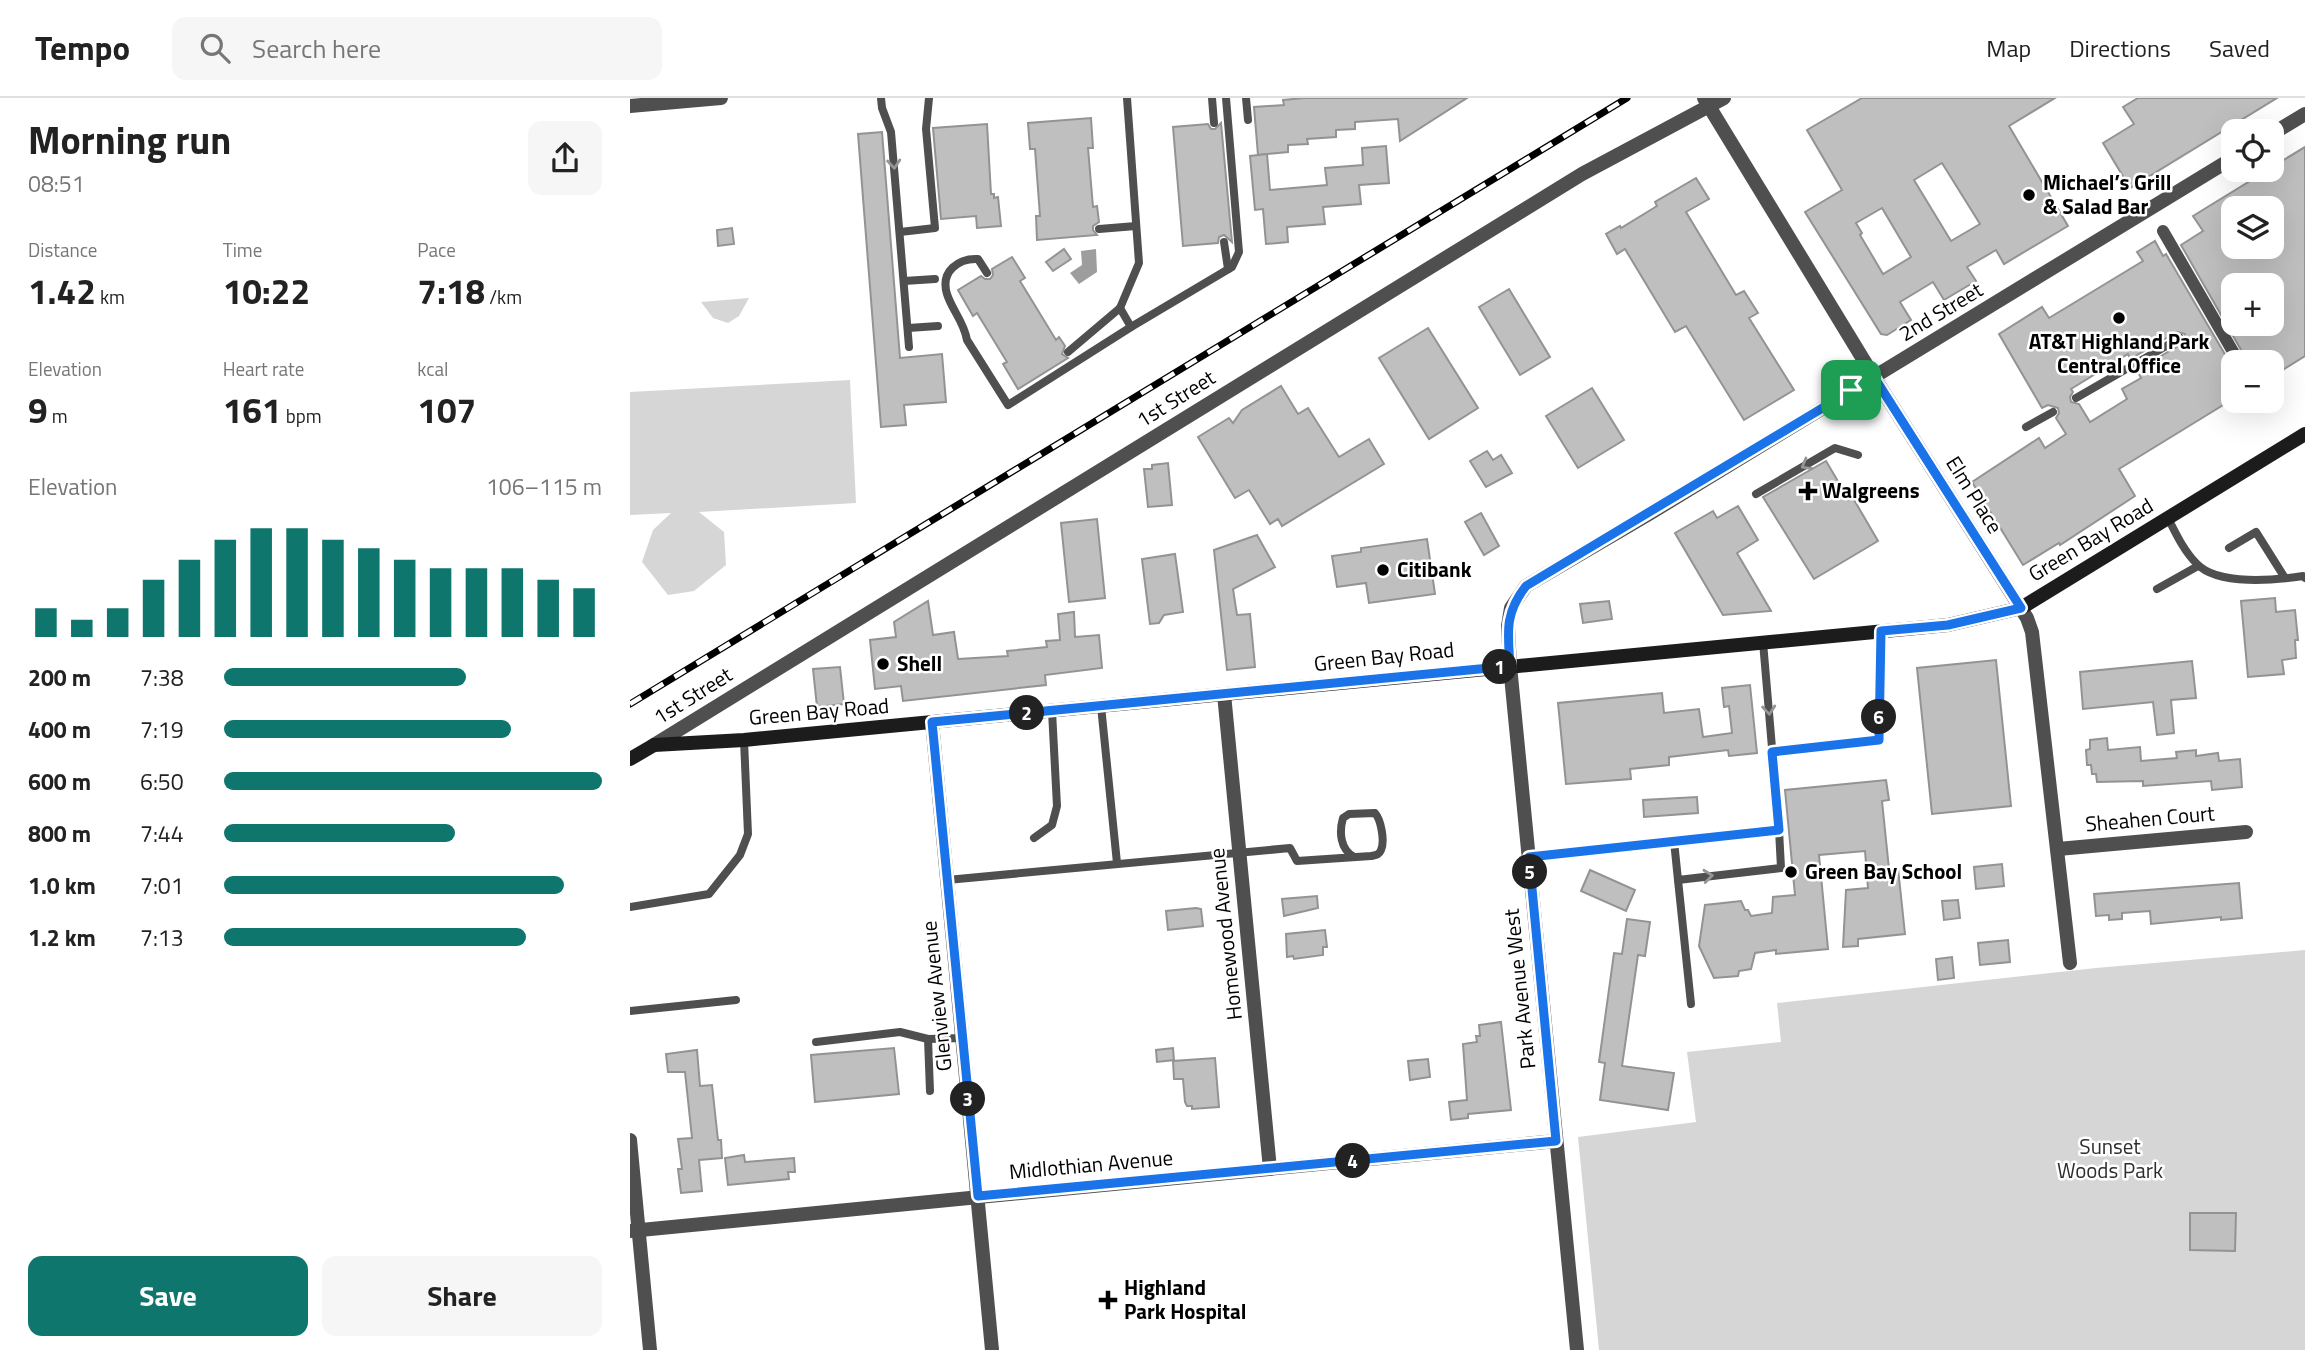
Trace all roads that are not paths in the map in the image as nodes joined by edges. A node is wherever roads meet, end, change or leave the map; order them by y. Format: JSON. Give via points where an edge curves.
{"nodes":[{"id":1,"x":720,"y":98,"type":"edge"},
{"id":2,"x":881,"y":98,"type":"edge"},
{"id":3,"x":929,"y":98,"type":"edge"},
{"id":4,"x":1127,"y":98,"type":"edge"},
{"id":5,"x":1212,"y":98,"type":"edge"},
{"id":6,"x":1226,"y":98,"type":"edge"},
{"id":7,"x":1246,"y":98,"type":"edge"},
{"id":8,"x":1724,"y":98,"type":"edge"},
{"id":9,"x":1706,"y":102,"type":"edge"},
{"id":10,"x":630,"y":106,"type":"edge"},
{"id":11,"x":2303,"y":119,"type":"edge"},
{"id":12,"x":1248,"y":120,"type":"dead end"},
{"id":13,"x":1214,"y":123,"type":"dead end"},
{"id":14,"x":2284,"y":128,"type":"edge"},
{"id":15,"x":2221,"y":165,"type":"edge"},
{"id":16,"x":1136,"y":226,"type":"junction"},
{"id":17,"x":1099,"y":229,"type":"dead end"},
{"id":18,"x":2163,"y":231,"type":"dead end"},
{"id":19,"x":900,"y":232,"type":"junction"},
{"id":20,"x":1224,"y":242,"type":"dead end"},
{"id":21,"x":1228,"y":269,"type":"junction"},
{"id":22,"x":987,"y":272,"type":"dead end"},
{"id":23,"x":935,"y":279,"type":"dead end"},
{"id":24,"x":904,"y":281,"type":"junction"},
{"id":25,"x":1120,"y":308,"type":"junction"},
{"id":26,"x":938,"y":326,"type":"dead end"},
{"id":27,"x":1131,"y":327,"type":"junction"},
{"id":28,"x":908,"y":328,"type":"junction"},
{"id":29,"x":2180,"y":338,"type":"dead end"},
{"id":30,"x":909,"y":348,"type":"dead end"},
{"id":31,"x":2232,"y":350,"type":"edge"},
{"id":32,"x":1068,"y":352,"type":"dead end"},
{"id":33,"x":1874,"y":377,"type":"junction"},
{"id":34,"x":2076,"y":398,"type":"dead end"},
{"id":35,"x":2053,"y":412,"type":"dead end"},
{"id":36,"x":2026,"y":427,"type":"dead end"},
{"id":37,"x":2305,"y":434,"type":"edge"},
{"id":38,"x":1858,"y":455,"type":"dead end"},
{"id":39,"x":1756,"y":494,"type":"dead end"},
{"id":40,"x":2168,"y":518,"type":"junction"},
{"id":41,"x":2229,"y":548,"type":"dead end"},
{"id":42,"x":2198,"y":566,"type":"junction"},
{"id":43,"x":2285,"y":578,"type":"junction"},
{"id":44,"x":2305,"y":578,"type":"edge"},
{"id":45,"x":1526,"y":586,"type":"joint"},
{"id":46,"x":2157,"y":589,"type":"dead end"},
{"id":47,"x":2021,"y":608,"type":"junction"},
{"id":48,"x":1881,"y":631,"type":"junction"},
{"id":49,"x":1763,"y":642,"type":"junction"},
{"id":50,"x":1510,"y":666,"type":"junction"},
{"id":51,"x":1224,"y":694,"type":"junction"},
{"id":52,"x":1101,"y":706,"type":"junction"},
{"id":53,"x":1052,"y":710,"type":"junction"},
{"id":54,"x":932,"y":722,"type":"junction"},
{"id":55,"x":744,"y":740,"type":"junction"},
{"id":56,"x":654,"y":745,"type":"junction"},
{"id":57,"x":1772,"y":752,"type":"junction"},
{"id":58,"x":630,"y":759,"type":"edge"},
{"id":59,"x":1779,"y":830,"type":"junction"},
{"id":60,"x":2246,"y":832,"type":"dead end"},
{"id":61,"x":1034,"y":838,"type":"dead end"},
{"id":62,"x":1674,"y":841,"type":"junction"},
{"id":63,"x":2058,"y":849,"type":"junction"},
{"id":64,"x":1240,"y":852,"type":"junction"},
{"id":65,"x":1353,"y":857,"type":"junction"},
{"id":66,"x":1529,"y":857,"type":"junction"},
{"id":67,"x":1117,"y":863,"type":"junction"},
{"id":68,"x":947,"y":880,"type":"junction"},
{"id":69,"x":1678,"y":880,"type":"junction"},
{"id":70,"x":630,"y":907,"type":"edge"},
{"id":71,"x":2070,"y":963,"type":"dead end"},
{"id":72,"x":736,"y":1000,"type":"dead end"},
{"id":73,"x":1691,"y":1004,"type":"dead end"},
{"id":74,"x":630,"y":1011,"type":"edge"},
{"id":75,"x":962,"y":1038,"type":"junction"},
{"id":76,"x":928,"y":1039,"type":"junction"},
{"id":77,"x":816,"y":1042,"type":"dead end"},
{"id":78,"x":930,"y":1091,"type":"dead end"},
{"id":79,"x":630,"y":1140,"type":"edge"},
{"id":80,"x":1556,"y":1141,"type":"junction"},
{"id":81,"x":1270,"y":1169,"type":"junction"},
{"id":82,"x":978,"y":1196,"type":"junction"},
{"id":83,"x":635,"y":1231,"type":"edge"},
{"id":84,"x":650,"y":1350,"type":"edge"},
{"id":85,"x":992,"y":1350,"type":"edge"},
{"id":86,"x":1577,"y":1350,"type":"edge"}],
"edges":[{"from":1,"to":10,"type":"street"},
{"from":2,"to":19,"type":"lane","one_way":true,"via":[[891,132]]},
{"from":3,"to":19,"type":"lane","via":[[926,129],[935,228]]},
{"from":4,"to":16,"type":"lane"},
{"from":5,"to":13,"type":"lane"},
{"from":6,"to":21,"type":"lane","via":[[1239,252]]},
{"from":7,"to":12,"type":"lane"},
{"from":8,"to":9,"type":"street","name":"1st Street"},
{"from":9,"to":33,"type":"street","name":"Elm Place"},
{"from":9,"to":56,"type":"street","name":"1st Street"},
{"from":11,"to":14,"type":"street"},
{"from":15,"to":33,"type":"street","name":"2nd Street"},
{"from":16,"to":17,"type":"lane"},
{"from":16,"to":25,"type":"lane","via":[[1139,263]]},
{"from":18,"to":31,"type":"street"},
{"from":19,"to":24,"type":"lane"},
{"from":20,"to":21,"type":"lane"},
{"from":21,"to":27,"type":"lane"},
{"from":22,"to":27,"type":"lane","via":[[978,259],[966,258],[953,265],[946,292],[967,340],[1008,405]]},
{"from":23,"to":24,"type":"lane"},
{"from":24,"to":28,"type":"lane"},
{"from":25,"to":27,"type":"lane"},
{"from":25,"to":32,"type":"lane"},
{"from":26,"to":28,"type":"lane"},
{"from":28,"to":30,"type":"lane"},
{"from":29,"to":34,"type":"lane"},
{"from":33,"to":45,"type":"street","name":"2nd Street"},
{"from":33,"to":47,"type":"street","name":"Elm Place"},
{"from":35,"to":36,"type":"lane"},
{"from":37,"to":40,"type":"main road","name":"Green Bay Road"},
{"from":38,"to":39,"type":"lane","one_way":true,"via":[[1835,448]]},
{"from":40,"to":42,"type":"lane"},
{"from":40,"to":47,"type":"main road","name":"Green Bay Road"},
{"from":41,"to":43,"type":"lane","via":[[2256,532]]},
{"from":42,"to":43,"type":"lane","via":[[2240,580]]},
{"from":42,"to":46,"type":"lane"},
{"from":43,"to":44,"type":"lane"},
{"from":45,"to":50,"type":"street","name":"Park Avenue West","via":[[1511,608]]},
{"from":47,"to":48,"type":"main road","name":"Green Bay Road","via":[[1948,625]]},
{"from":47,"to":63,"type":"street","name":"Elm Place","via":[[2032,632]]},
{"from":48,"to":49,"type":"main road","name":"Green Bay Road"},
{"from":48,"to":57,"type":"lane","via":[[1879,740]]},
{"from":49,"to":50,"type":"main road","name":"Green Bay Road"},
{"from":49,"to":57,"type":"lane","one_way":true},
{"from":50,"to":51,"type":"main road","name":"Green Bay Road"},
{"from":50,"to":66,"type":"street","name":"Park Avenue West"},
{"from":51,"to":52,"type":"main road","name":"Green Bay Road"},
{"from":51,"to":64,"type":"street","name":"Homewood Avenue"},
{"from":52,"to":53,"type":"main road","name":"Green Bay Road"},
{"from":52,"to":67,"type":"lane"},
{"from":53,"to":54,"type":"main road","name":"Green Bay Road"},
{"from":53,"to":61,"type":"lane","via":[[1057,806],[1052,825]]},
{"from":54,"to":55,"type":"main road","name":"Green Bay Road"},
{"from":54,"to":68,"type":"street","name":"Glenview Avenue"},
{"from":55,"to":56,"type":"main road","name":"Green Bay Road"},
{"from":55,"to":70,"type":"lane","via":[[748,834],[740,855],[709,894]]},
{"from":56,"to":58,"type":"main road","name":"Green Bay Road"},
{"from":57,"to":59,"type":"lane"},
{"from":59,"to":62,"type":"lane"},
{"from":69,"to":59,"type":"lane","one_way":true,"via":[[1781,868]]},
{"from":60,"to":63,"type":"street","name":"Sheahen Court"},
{"from":62,"to":66,"type":"lane"},
{"from":62,"to":69,"type":"lane"},
{"from":63,"to":71,"type":"street","name":"Elm Place"},
{"from":64,"to":65,"type":"lane","via":[[1290,848],[1297,861]]},
{"from":64,"to":67,"type":"lane"},
{"from":64,"to":81,"type":"street","name":"Homewood Avenue"},
{"from":65,"to":65,"type":"lane","via":[[1381,850],[1380,818],[1375,813],[1343,818],[1342,843]]},
{"from":66,"to":80,"type":"street","name":"Park Avenue West"},
{"from":67,"to":68,"type":"lane"},
{"from":68,"to":75,"type":"street","name":"Glenview Avenue"},
{"from":69,"to":73,"type":"lane"},
{"from":72,"to":74,"type":"lane"},
{"from":75,"to":76,"type":"lane"},
{"from":75,"to":82,"type":"street","name":"Glenview Avenue"},
{"from":76,"to":77,"type":"lane","via":[[900,1032]]},
{"from":76,"to":78,"type":"lane"},
{"from":79,"to":83,"type":"street"},
{"from":80,"to":81,"type":"street","name":"Midlothian Avenue"},
{"from":80,"to":86,"type":"street","name":"Park Avenue West"},
{"from":81,"to":82,"type":"street","name":"Midlothian Avenue"},
{"from":82,"to":83,"type":"street","name":"Midlothian Avenue"},
{"from":82,"to":85,"type":"street","name":"Glenview Avenue"},
{"from":83,"to":84,"type":"street"}]}
